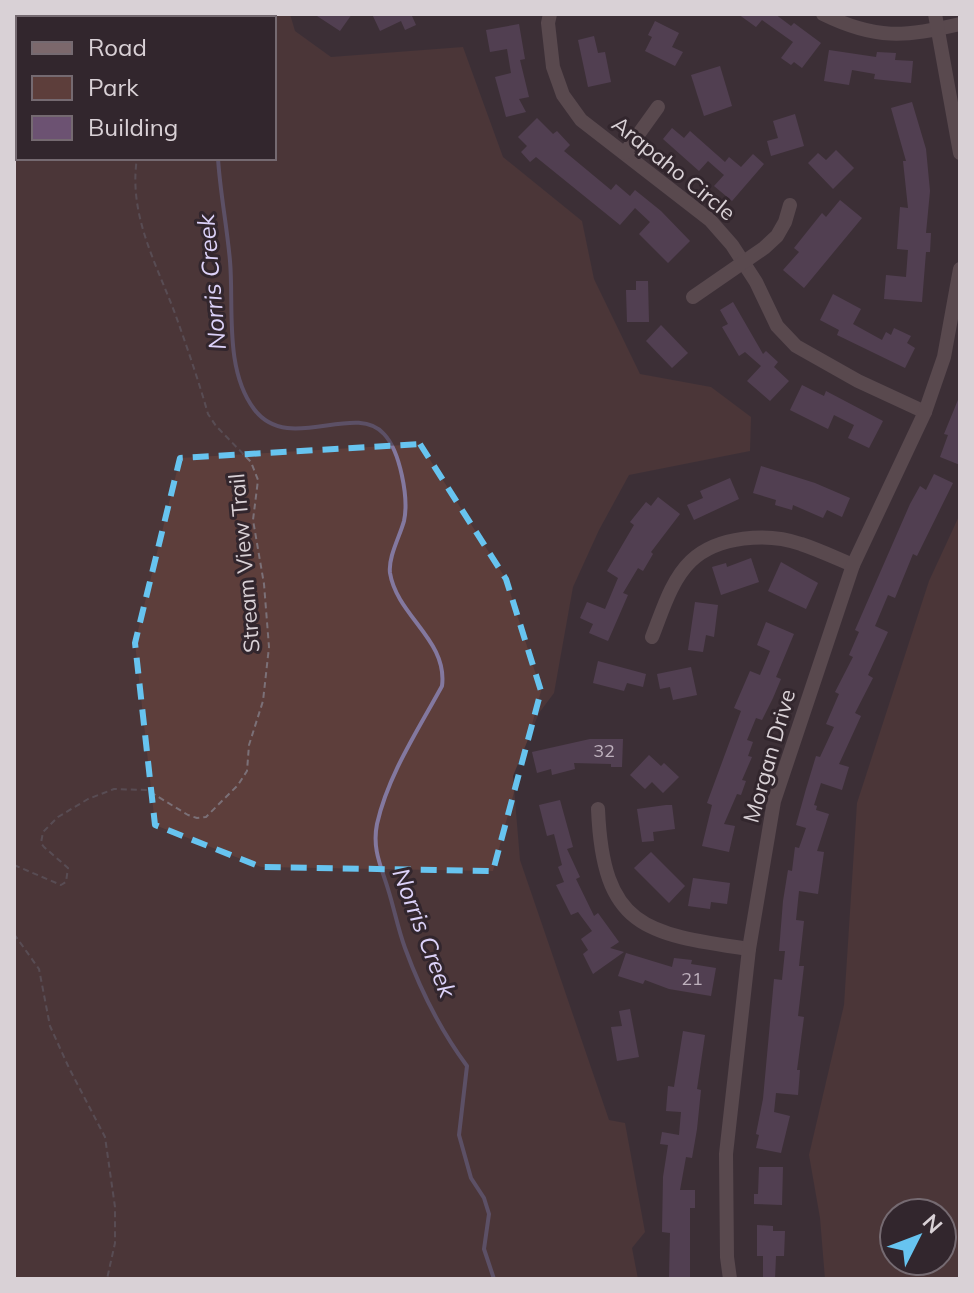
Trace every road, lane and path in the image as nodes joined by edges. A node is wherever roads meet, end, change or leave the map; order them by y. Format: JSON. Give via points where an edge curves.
{"nodes":[{"id":1,"x":550,"y":14,"type":"edge"},
{"id":2,"x":823,"y":14,"type":"edge"},
{"id":3,"x":937,"y":22,"type":"edge"},
{"id":4,"x":960,"y":24,"type":"edge"},
{"id":5,"x":658,"y":107,"type":"dead end"},
{"id":6,"x":625,"y":153,"type":"junction"},
{"id":7,"x":960,"y":153,"type":"edge"},
{"id":8,"x":137,"y":160,"type":"edge"},
{"id":9,"x":790,"y":205,"type":"dead end"},
{"id":10,"x":743,"y":261,"type":"junction"},
{"id":11,"x":960,"y":269,"type":"edge"},
{"id":12,"x":693,"y":297,"type":"dead end"},
{"id":13,"x":925,"y":412,"type":"junction"},
{"id":14,"x":853,"y":565,"type":"junction"},
{"id":15,"x":652,"y":637,"type":"dead end"},
{"id":16,"x":598,"y":809,"type":"dead end"},
{"id":17,"x":14,"y":865,"type":"edge"},
{"id":18,"x":14,"y":934,"type":"edge"},
{"id":19,"x":749,"y":949,"type":"junction"},
{"id":20,"x":107,"y":1279,"type":"edge"},
{"id":21,"x":730,"y":1279,"type":"edge"}],
"edges":[{"from":1,"to":6,"type":"street","name":"Arapaho Circle","via":[[553,67],[563,95],[581,120]]},
{"from":2,"to":3,"type":"street","via":[[880,34],[917,34]]},
{"from":3,"to":4,"type":"street"},
{"from":3,"to":7,"type":"street"},
{"from":5,"to":6,"type":"street"},
{"from":6,"to":10,"type":"street","name":"Arapaho Circle","via":[[710,220]]},
{"from":8,"to":17,"type":"path","name":"Stream View Trail","via":[[135,196],[143,235],[208,414],[251,462],[258,480],[253,520],[269,647],[263,701],[247,771],[206,817],[188,815],[147,790],[114,789],[58,817],[43,832],[41,843],[68,868],[66,882],[61,885]]},
{"from":9,"to":10,"type":"street","via":[[777,236]]},
{"from":10,"to":12,"type":"street"},
{"from":10,"to":13,"type":"street","name":"Arapaho Circle","via":[[777,326],[796,346]]},
{"from":11,"to":13,"type":"street","name":"Morgan Drive","via":[[944,357]]},
{"from":13,"to":14,"type":"street","name":"Morgan Drive"},
{"from":14,"to":15,"type":"street","via":[[798,542],[718,542],[690,562],[667,597]]},
{"from":14,"to":19,"type":"street","name":"Morgan Drive","via":[[774,801]]},
{"from":16,"to":19,"type":"street","via":[[607,882],[624,909],[658,931]]},
{"from":18,"to":20,"type":"path","via":[[39,969],[50,1026],[105,1137],[115,1207]]},
{"from":19,"to":21,"type":"street","name":"Morgan Drive","via":[[726,1154]]}]}
